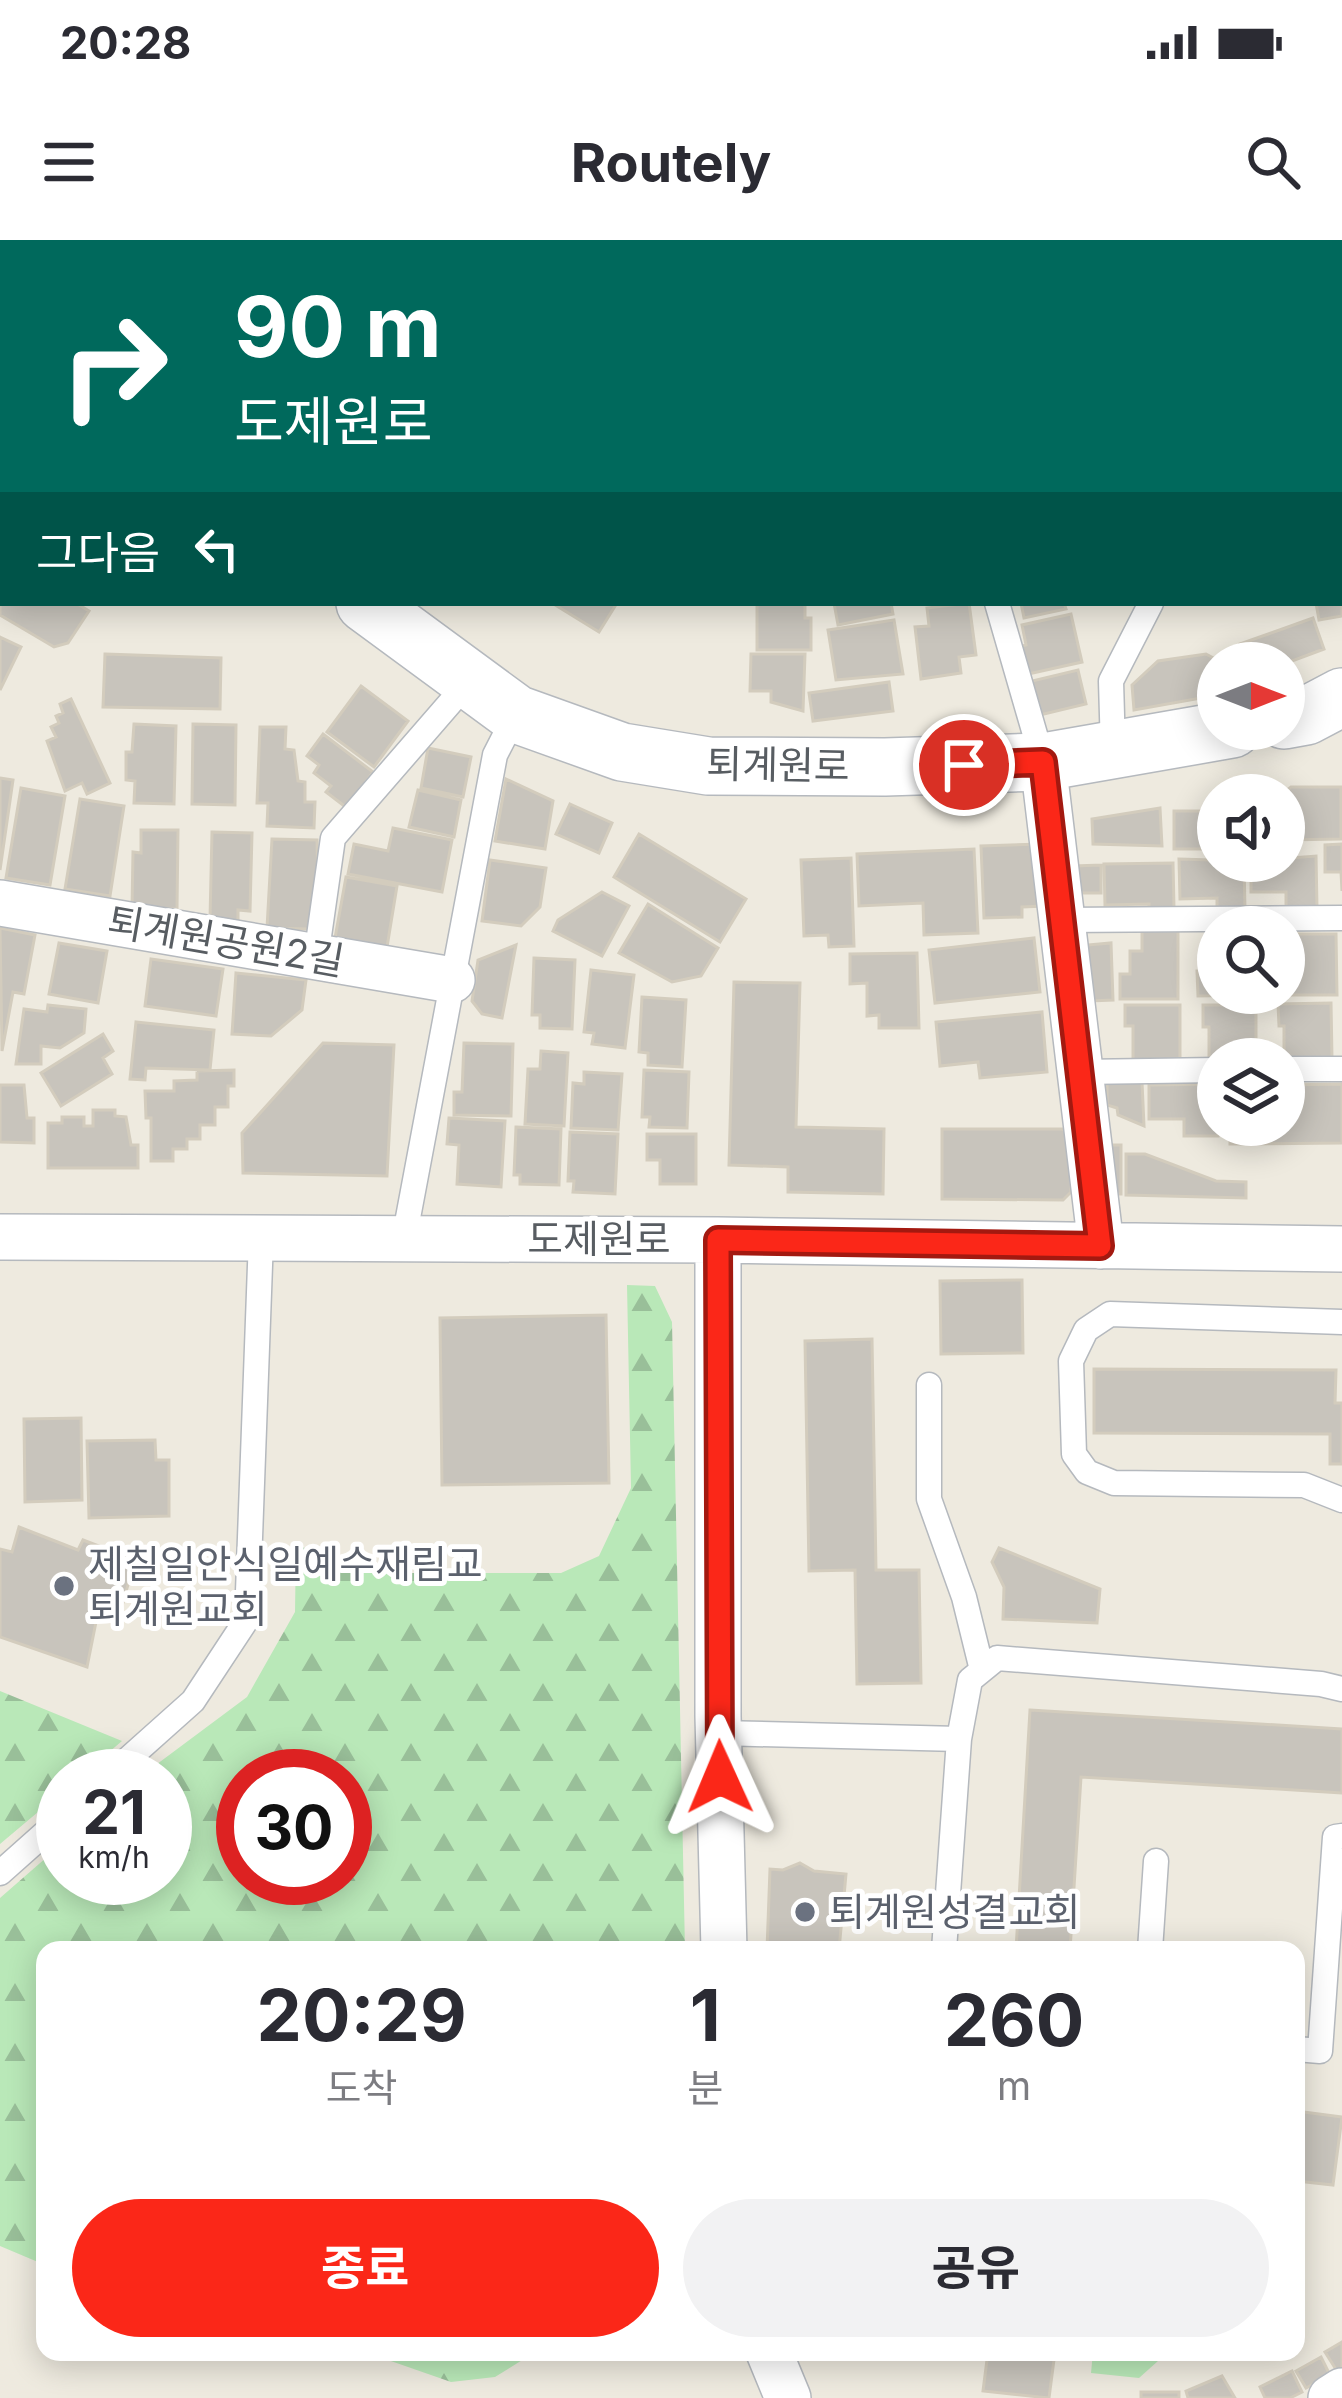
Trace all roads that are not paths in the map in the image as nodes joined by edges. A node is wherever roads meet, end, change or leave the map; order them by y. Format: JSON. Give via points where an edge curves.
{"nodes":[{"id":1,"x":369,"y":606,"type":"edge"},
{"id":2,"x":998,"y":606,"type":"edge"},
{"id":3,"x":1150,"y":606,"type":"edge"},
{"id":4,"x":470,"y":680,"type":"junction"},
{"id":5,"x":1342,"y":697,"type":"edge"},
{"id":6,"x":516,"y":714,"type":"junction"},
{"id":7,"x":1305,"y":716,"type":"edge"},
{"id":8,"x":1197,"y":735,"type":"edge"},
{"id":9,"x":1113,"y":750,"type":"junction"},
{"id":10,"x":1043,"y":762,"type":"junction"},
{"id":11,"x":0,"y":903,"type":"edge"},
{"id":12,"x":1342,"y":918,"type":"edge"},
{"id":13,"x":1062,"y":920,"type":"junction"},
{"id":14,"x":316,"y":957,"type":"junction"},
{"id":15,"x":452,"y":980,"type":"junction"},
{"id":16,"x":1342,"y":1069,"type":"edge"},
{"id":17,"x":1197,"y":1070,"type":"edge"},
{"id":18,"x":1305,"y":1070,"type":"edge"},
{"id":19,"x":1080,"y":1072,"type":"junction"},
{"id":20,"x":0,"y":1237,"type":"edge"},
{"id":21,"x":261,"y":1238,"type":"junction"},
{"id":22,"x":404,"y":1239,"type":"junction"},
{"id":23,"x":718,"y":1240,"type":"junction"},
{"id":24,"x":1100,"y":1246,"type":"junction"},
{"id":25,"x":1342,"y":1249,"type":"edge"},
{"id":26,"x":1342,"y":1322,"type":"edge"},
{"id":27,"x":929,"y":1385,"type":"dead end"},
{"id":28,"x":1342,"y":1500,"type":"edge"},
{"id":29,"x":982,"y":1670,"type":"junction"},
{"id":30,"x":1342,"y":1689,"type":"edge"},
{"id":31,"x":719,"y":1733,"type":"junction"},
{"id":32,"x":959,"y":1739,"type":"junction"},
{"id":33,"x":139,"y":1749,"type":"edge"},
{"id":34,"x":1342,"y":1836,"type":"edge"},
{"id":35,"x":36,"y":1841,"type":"edge"},
{"id":36,"x":1156,"y":1861,"type":"dead end"},
{"id":37,"x":0,"y":1873,"type":"edge"},
{"id":38,"x":724,"y":1941,"type":"edge"},
{"id":39,"x":945,"y":1941,"type":"edge"},
{"id":40,"x":1151,"y":1941,"type":"edge"},
{"id":41,"x":1305,"y":2050,"type":"edge"},
{"id":42,"x":773,"y":2361,"type":"edge"},
{"id":43,"x":1342,"y":2391,"type":"edge"},
{"id":44,"x":788,"y":2398,"type":"edge"},
{"id":45,"x":1331,"y":2398,"type":"edge"}],
"edges":[{"from":1,"to":4,"type":"street","name":"퇴계원로"},
{"from":2,"to":10,"type":"lane"},
{"from":3,"to":9,"type":"lane","via":[[1111,681]]},
{"from":4,"to":6,"type":"street","name":"퇴계원로"},
{"from":4,"to":14,"type":"lane","via":[[333,838]]},
{"from":5,"to":7,"type":"street"},
{"from":6,"to":10,"type":"street","name":"퇴계원로","via":[[622,752],[708,766]]},
{"from":6,"to":15,"type":"lane","via":[[495,755]]},
{"from":8,"to":9,"type":"street","name":"퇴계원로"},
{"from":9,"to":10,"type":"street","name":"퇴계원로"},
{"from":10,"to":13,"type":"street"},
{"from":11,"to":14,"type":"street","name":"퇴계원공원2길"},
{"from":12,"to":13,"type":"lane"},
{"from":13,"to":19,"type":"street"},
{"from":14,"to":15,"type":"street","name":"퇴계원공원2길"},
{"from":15,"to":22,"type":"lane"},
{"from":16,"to":18,"type":"lane"},
{"from":17,"to":19,"type":"lane"},
{"from":19,"to":24,"type":"street"},
{"from":20,"to":21,"type":"street","name":"도제원로"},
{"from":21,"to":22,"type":"street","name":"도제원로"},
{"from":21,"to":33,"type":"lane","via":[[247,1618],[193,1701]]},
{"from":22,"to":23,"type":"street","name":"도제원로"},
{"from":23,"to":24,"type":"street","name":"도제원로"},
{"from":23,"to":31,"type":"street"},
{"from":24,"to":25,"type":"street","name":"도제원로"},
{"from":26,"to":28,"type":"lane","via":[[1110,1314],[1086,1330],[1071,1361],[1074,1454],[1087,1472],[1114,1483],[1304,1485]]},
{"from":27,"to":29,"type":"lane","via":[[929,1499]]},
{"from":29,"to":30,"type":"lane","via":[[997,1658]]},
{"from":29,"to":32,"type":"lane","via":[[970,1680]]},
{"from":31,"to":32,"type":"lane"},
{"from":31,"to":38,"type":"street"},
{"from":32,"to":39,"type":"lane"},
{"from":34,"to":41,"type":"lane","via":[[1335,1837],[1320,2051]]},
{"from":35,"to":37,"type":"lane"},
{"from":36,"to":40,"type":"lane"},
{"from":42,"to":44,"type":"street"},
{"from":43,"to":45,"type":"street"}]}
